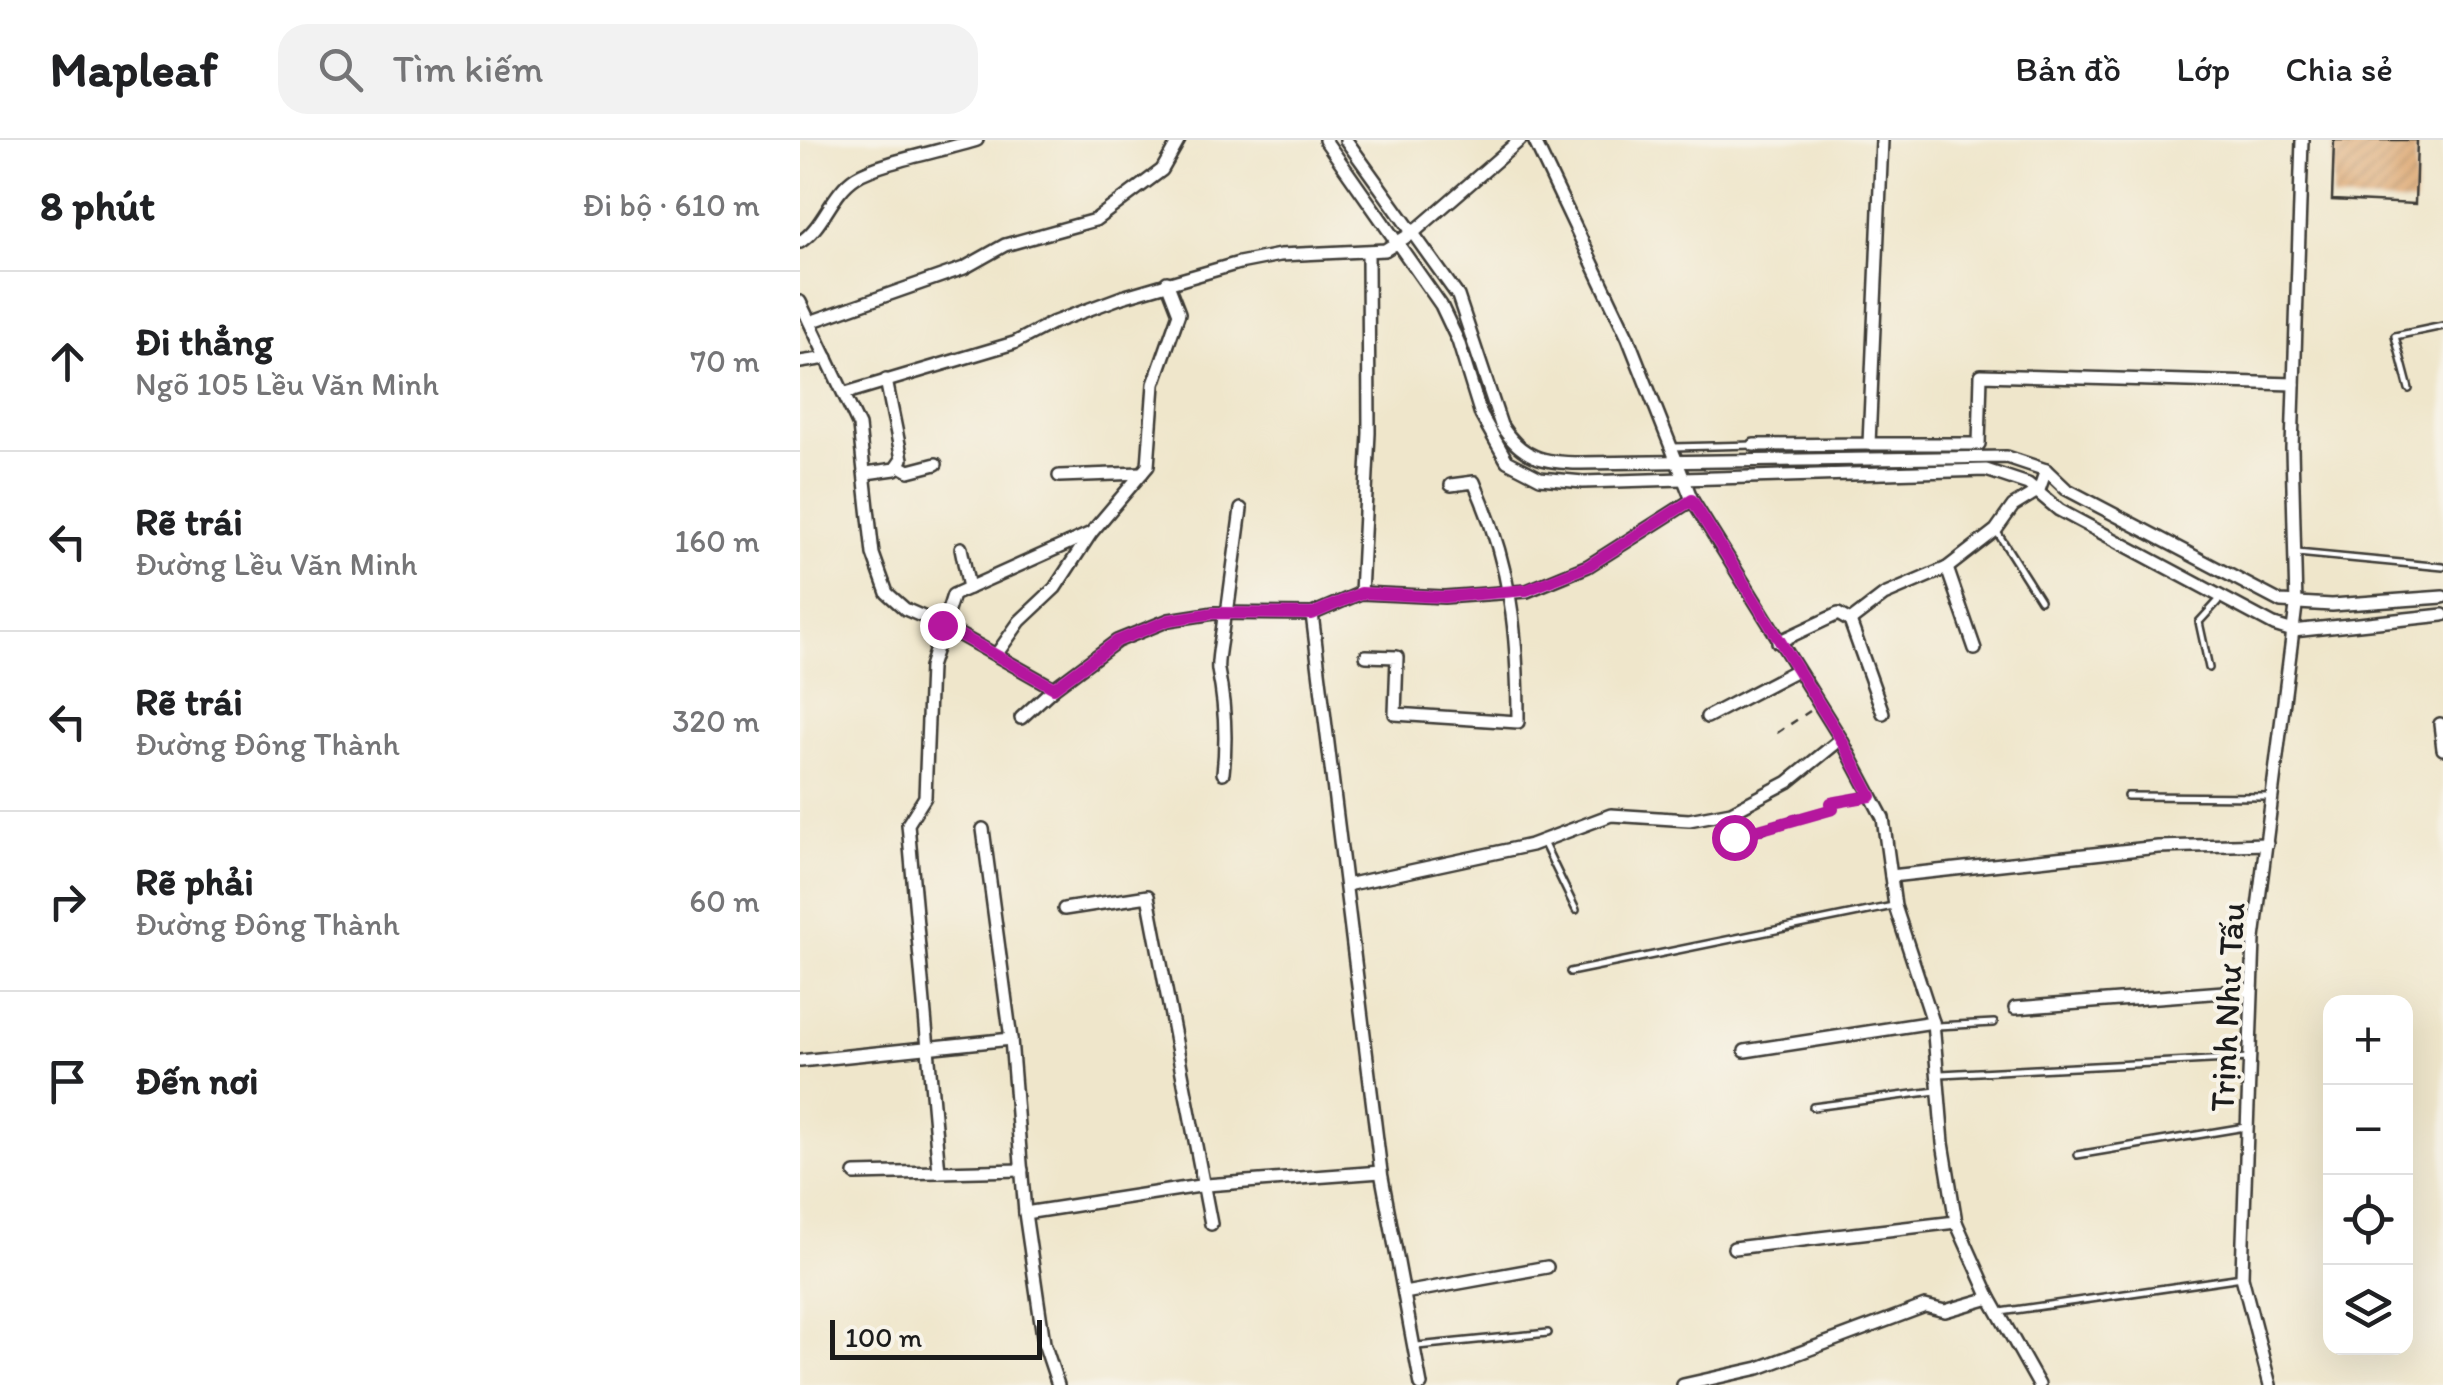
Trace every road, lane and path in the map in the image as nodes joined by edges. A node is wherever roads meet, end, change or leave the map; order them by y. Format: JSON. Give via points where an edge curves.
{"nodes":[{"id":1,"x":976,"y":140,"type":"edge"},
{"id":2,"x":1179,"y":140,"type":"edge"},
{"id":3,"x":1325,"y":140,"type":"edge"},
{"id":4,"x":1346,"y":140,"type":"edge"},
{"id":5,"x":1520,"y":140,"type":"edge"},
{"id":6,"x":1534,"y":140,"type":"edge"},
{"id":7,"x":1882,"y":140,"type":"edge"},
{"id":8,"x":2302,"y":140,"type":"edge"},
{"id":9,"x":1414,"y":232,"type":"junction"},
{"id":10,"x":800,"y":242,"type":"edge"},
{"id":11,"x":1397,"y":244,"type":"junction"},
{"id":12,"x":1368,"y":254,"type":"junction"},
{"id":13,"x":1167,"y":282,"type":"junction"},
{"id":14,"x":800,"y":302,"type":"edge"},
{"id":15,"x":810,"y":322,"type":"junction"},
{"id":16,"x":2443,"y":326,"type":"edge"},
{"id":17,"x":827,"y":358,"type":"junction"},
{"id":18,"x":800,"y":362,"type":"edge"},
{"id":19,"x":886,"y":380,"type":"junction"},
{"id":20,"x":1488,"y":382,"type":"junction"},
{"id":21,"x":2294,"y":384,"type":"junction"},
{"id":22,"x":1472,"y":387,"type":"junction"},
{"id":23,"x":2409,"y":388,"type":"dead end"},
{"id":24,"x":846,"y":394,"type":"junction"},
{"id":25,"x":1869,"y":444,"type":"junction"},
{"id":26,"x":1754,"y":446,"type":"joint"},
{"id":27,"x":1674,"y":454,"type":"junction"},
{"id":28,"x":936,"y":464,"type":"dead end"},
{"id":29,"x":900,"y":466,"type":"junction"},
{"id":30,"x":2046,"y":470,"type":"junction"},
{"id":31,"x":866,"y":472,"type":"junction"},
{"id":32,"x":1142,"y":474,"type":"junction"},
{"id":33,"x":1058,"y":476,"type":"dead end"},
{"id":34,"x":1685,"y":481,"type":"junction"},
{"id":35,"x":1452,"y":486,"type":"dead end"},
{"id":36,"x":2039,"y":490,"type":"junction"},
{"id":37,"x":1692,"y":500,"type":"junction"},
{"id":38,"x":1241,"y":509,"type":"dead end"},
{"id":39,"x":1996,"y":530,"type":"junction"},
{"id":40,"x":1091,"y":533,"type":"junction"},
{"id":41,"x":961,"y":548,"type":"dead end"},
{"id":42,"x":2296,"y":554,"type":"junction"},
{"id":43,"x":2443,"y":567,"type":"edge"},
{"id":44,"x":1947,"y":568,"type":"junction"},
{"id":45,"x":970,"y":588,"type":"junction"},
{"id":46,"x":1510,"y":592,"type":"junction"},
{"id":47,"x":1361,"y":593,"type":"junction"},
{"id":48,"x":2443,"y":597,"type":"edge"},
{"id":49,"x":2221,"y":598,"type":"junction"},
{"id":50,"x":2040,"y":600,"type":"dead end"},
{"id":51,"x":2296,"y":606,"type":"junction"},
{"id":52,"x":1225,"y":614,"type":"junction"},
{"id":53,"x":1312,"y":614,"type":"junction"},
{"id":54,"x":2443,"y":616,"type":"edge"},
{"id":55,"x":1850,"y":621,"type":"junction"},
{"id":56,"x":942,"y":625,"type":"junction"},
{"id":57,"x":2292,"y":631,"type":"junction"},
{"id":58,"x":1778,"y":642,"type":"junction"},
{"id":59,"x":1975,"y":650,"type":"dead end"},
{"id":60,"x":996,"y":655,"type":"junction"},
{"id":61,"x":1366,"y":656,"type":"dead end"},
{"id":62,"x":2210,"y":668,"type":"dead end"},
{"id":63,"x":1796,"y":670,"type":"junction"},
{"id":64,"x":1054,"y":688,"type":"junction"},
{"id":65,"x":1820,"y":705,"type":"junction"},
{"id":66,"x":1883,"y":713,"type":"dead end"},
{"id":67,"x":1021,"y":718,"type":"dead end"},
{"id":68,"x":1707,"y":718,"type":"dead end"},
{"id":69,"x":2440,"y":724,"type":"edge"},
{"id":70,"x":1778,"y":733,"type":"dead end"},
{"id":71,"x":1841,"y":739,"type":"junction"},
{"id":72,"x":2443,"y":749,"type":"edge"},
{"id":73,"x":1223,"y":774,"type":"dead end"},
{"id":74,"x":1871,"y":796,"type":"junction"},
{"id":75,"x":2127,"y":796,"type":"dead end"},
{"id":76,"x":2274,"y":797,"type":"junction"},
{"id":77,"x":983,"y":828,"type":"dead end"},
{"id":78,"x":1734,"y":837,"type":"dead end"},
{"id":79,"x":1542,"y":841,"type":"junction"},
{"id":80,"x":2268,"y":844,"type":"junction"},
{"id":81,"x":1891,"y":876,"type":"junction"},
{"id":82,"x":1346,"y":885,"type":"junction"},
{"id":83,"x":1896,"y":906,"type":"junction"},
{"id":84,"x":1064,"y":909,"type":"dead end"},
{"id":85,"x":1576,"y":910,"type":"dead end"},
{"id":86,"x":1570,"y":972,"type":"dead end"},
{"id":87,"x":2250,"y":990,"type":"junction"},
{"id":88,"x":2015,"y":1008,"type":"dead end"},
{"id":89,"x":1994,"y":1023,"type":"dead end"},
{"id":90,"x":1933,"y":1024,"type":"junction"},
{"id":91,"x":1011,"y":1039,"type":"junction"},
{"id":92,"x":929,"y":1046,"type":"junction"},
{"id":93,"x":1745,"y":1051,"type":"dead end"},
{"id":94,"x":2251,"y":1058,"type":"junction"},
{"id":95,"x":800,"y":1061,"type":"edge"},
{"id":96,"x":1938,"y":1074,"type":"junction"},
{"id":97,"x":1939,"y":1091,"type":"junction"},
{"id":98,"x":1813,"y":1107,"type":"dead end"},
{"id":99,"x":2248,"y":1126,"type":"junction"},
{"id":100,"x":2077,"y":1155,"type":"dead end"},
{"id":101,"x":1022,"y":1170,"type":"junction"},
{"id":102,"x":939,"y":1172,"type":"junction"},
{"id":103,"x":1381,"y":1172,"type":"junction"},
{"id":104,"x":855,"y":1174,"type":"dead end"},
{"id":105,"x":1206,"y":1186,"type":"junction"},
{"id":106,"x":1025,"y":1213,"type":"junction"},
{"id":107,"x":1956,"y":1222,"type":"junction"},
{"id":108,"x":1210,"y":1224,"type":"dead end"},
{"id":109,"x":1734,"y":1248,"type":"dead end"},
{"id":110,"x":1547,"y":1267,"type":"dead end"},
{"id":111,"x":2242,"y":1277,"type":"junction"},
{"id":112,"x":1404,"y":1293,"type":"junction"},
{"id":113,"x":1990,"y":1298,"type":"junction"},
{"id":114,"x":1998,"y":1313,"type":"junction"},
{"id":115,"x":1548,"y":1333,"type":"dead end"},
{"id":116,"x":1414,"y":1346,"type":"junction"},
{"id":117,"x":1058,"y":1385,"type":"edge"},
{"id":118,"x":1421,"y":1385,"type":"edge"},
{"id":119,"x":1683,"y":1385,"type":"edge"},
{"id":120,"x":2039,"y":1385,"type":"edge"},
{"id":121,"x":2270,"y":1385,"type":"edge"}],
"edges":[{"from":1,"to":10,"type":"street","via":[[856,176]]},
{"from":2,"to":15,"type":"street","via":[[1162,170],[1095,220],[1006,245],[964,268]]},
{"from":3,"to":11,"type":"street"},
{"from":4,"to":9,"type":"street"},
{"from":5,"to":9,"type":"street"},
{"from":6,"to":27,"type":"street","via":[[1628,338]]},
{"from":7,"to":25,"type":"street"},
{"from":8,"to":21,"type":"street","name":"Trịnh Như Tấu"},
{"from":9,"to":11,"type":"street"},
{"from":9,"to":20,"type":"street","via":[[1458,296]]},
{"from":11,"to":12,"type":"street"},
{"from":11,"to":22,"type":"street","via":[[1450,322]]},
{"from":12,"to":13,"type":"street","via":[[1280,255]]},
{"from":12,"to":47,"type":"street","via":[[1370,433]]},
{"from":13,"to":19,"type":"street","via":[[1052,322],[1014,343]]},
{"from":13,"to":32,"type":"street","via":[[1180,313],[1154,384],[1151,460]]},
{"from":14,"to":15,"type":"street"},
{"from":15,"to":17,"type":"street"},
{"from":16,"to":23,"type":"lane","via":[[2395,336]]},
{"from":17,"to":18,"type":"street"},
{"from":17,"to":24,"type":"street"},
{"from":19,"to":24,"type":"street"},
{"from":19,"to":29,"type":"street"},
{"from":20,"to":22,"type":"street"},
{"from":20,"to":27,"type":"street","via":[[1501,425],[1533,458],[1558,464]]},
{"from":21,"to":25,"type":"street","via":[[1981,375],[1979,444]]},
{"from":21,"to":42,"type":"street","name":"Trịnh Như Tấu"},
{"from":22,"to":34,"type":"street","via":[[1495,446],[1524,472],[1560,482]]},
{"from":24,"to":31,"type":"street"},
{"from":25,"to":26,"type":"street"},
{"from":26,"to":27,"type":"lane"},
{"from":27,"to":30,"type":"street","via":[[2008,457]]},
{"from":27,"to":34,"type":"street"},
{"from":28,"to":29,"type":"street"},
{"from":29,"to":31,"type":"street"},
{"from":30,"to":36,"type":"street"},
{"from":30,"to":51,"type":"street","via":[[2066,489]]},
{"from":31,"to":56,"type":"street","via":[[877,574],[894,601]]},
{"from":32,"to":33,"type":"street"},
{"from":32,"to":40,"type":"street"},
{"from":34,"to":36,"type":"street","via":[[1986,470]]},
{"from":34,"to":37,"type":"street"},
{"from":35,"to":46,"type":"street","via":[[1474,482]]},
{"from":36,"to":39,"type":"street","via":[[2013,506]]},
{"from":36,"to":49,"type":"street","via":[[2059,510]]},
{"from":37,"to":46,"type":"street","via":[[1561,580]]},
{"from":37,"to":58,"type":"street"},
{"from":38,"to":52,"type":"street"},
{"from":39,"to":44,"type":"street"},
{"from":39,"to":50,"type":"lane"},
{"from":40,"to":45,"type":"street"},
{"from":40,"to":60,"type":"street","via":[[1072,567]]},
{"from":41,"to":45,"type":"street"},
{"from":42,"to":43,"type":"lane"},
{"from":42,"to":51,"type":"street","name":"Trịnh Như Tấu"},
{"from":44,"to":55,"type":"street","via":[[1884,595]]},
{"from":44,"to":59,"type":"street"},
{"from":45,"to":56,"type":"street","via":[[953,595]]},
{"from":46,"to":47,"type":"street"},
{"from":46,"to":61,"type":"street","via":[[1518,634],[1518,722],[1395,714],[1397,657]]},
{"from":47,"to":53,"type":"street"},
{"from":48,"to":51,"type":"street"},
{"from":49,"to":57,"type":"street"},
{"from":49,"to":62,"type":"lane","via":[[2199,622]]},
{"from":51,"to":57,"type":"street","name":"Trịnh Như Tấu"},
{"from":52,"to":53,"type":"street"},
{"from":52,"to":64,"type":"street","via":[[1169,620],[1117,641]]},
{"from":52,"to":73,"type":"street","via":[[1217,668],[1224,682]]},
{"from":53,"to":82,"type":"street"},
{"from":54,"to":57,"type":"street"},
{"from":55,"to":58,"type":"street","via":[[1838,614]]},
{"from":55,"to":66,"type":"street"},
{"from":56,"to":60,"type":"street"},
{"from":56,"to":92,"type":"street","via":[[930,668],[927,786],[908,824]]},
{"from":57,"to":76,"type":"street","name":"Trịnh Như Tấu"},
{"from":58,"to":63,"type":"street"},
{"from":60,"to":64,"type":"street"},
{"from":63,"to":65,"type":"street"},
{"from":63,"to":68,"type":"street"},
{"from":64,"to":67,"type":"street"},
{"from":65,"to":70,"type":"path"},
{"from":65,"to":71,"type":"street"},
{"from":69,"to":72,"type":"street"},
{"from":71,"to":74,"type":"street"},
{"from":71,"to":79,"type":"street","via":[[1788,782],[1731,812],[1689,820],[1611,815]]},
{"from":74,"to":78,"type":"lane"},
{"from":74,"to":81,"type":"street","via":[[1883,818]]},
{"from":75,"to":76,"type":"lane"},
{"from":76,"to":80,"type":"street","name":"Trịnh Như Tấu"},
{"from":77,"to":91,"type":"street"},
{"from":79,"to":82,"type":"street"},
{"from":79,"to":85,"type":"lane"},
{"from":80,"to":81,"type":"street","via":[[2158,847]]},
{"from":80,"to":87,"type":"street","name":"Trịnh Như Tấu"},
{"from":81,"to":83,"type":"street"},
{"from":82,"to":103,"type":"street"},
{"from":83,"to":86,"type":"lane"},
{"from":83,"to":90,"type":"street"},
{"from":84,"to":105,"type":"street","via":[[1148,896]]},
{"from":87,"to":88,"type":"street"},
{"from":87,"to":94,"type":"street","name":"Trịnh Như Tấu"},
{"from":89,"to":90,"type":"lane"},
{"from":90,"to":93,"type":"street"},
{"from":90,"to":96,"type":"street"},
{"from":91,"to":92,"type":"street"},
{"from":91,"to":101,"type":"street"},
{"from":92,"to":95,"type":"street"},
{"from":92,"to":102,"type":"street"},
{"from":94,"to":96,"type":"lane"},
{"from":94,"to":99,"type":"street","name":"Trịnh Như Tấu"},
{"from":96,"to":97,"type":"street"},
{"from":97,"to":98,"type":"lane"},
{"from":97,"to":107,"type":"street"},
{"from":99,"to":100,"type":"lane"},
{"from":99,"to":111,"type":"street","name":"Trịnh Như Tấu"},
{"from":101,"to":102,"type":"street"},
{"from":101,"to":106,"type":"street"},
{"from":102,"to":104,"type":"street"},
{"from":103,"to":105,"type":"street"},
{"from":103,"to":112,"type":"street"},
{"from":105,"to":106,"type":"street"},
{"from":105,"to":108,"type":"street"},
{"from":106,"to":117,"type":"street","via":[[1044,1342]]},
{"from":107,"to":109,"type":"street"},
{"from":107,"to":113,"type":"street"},
{"from":110,"to":112,"type":"street"},
{"from":111,"to":114,"type":"lane"},
{"from":111,"to":121,"type":"street","name":"Trịnh Như Tấu"},
{"from":112,"to":116,"type":"street"},
{"from":113,"to":114,"type":"street"},
{"from":113,"to":119,"type":"street","via":[[1945,1312],[1925,1306],[1759,1368]]},
{"from":114,"to":120,"type":"street"},
{"from":115,"to":116,"type":"lane"},
{"from":116,"to":118,"type":"street"}]}
